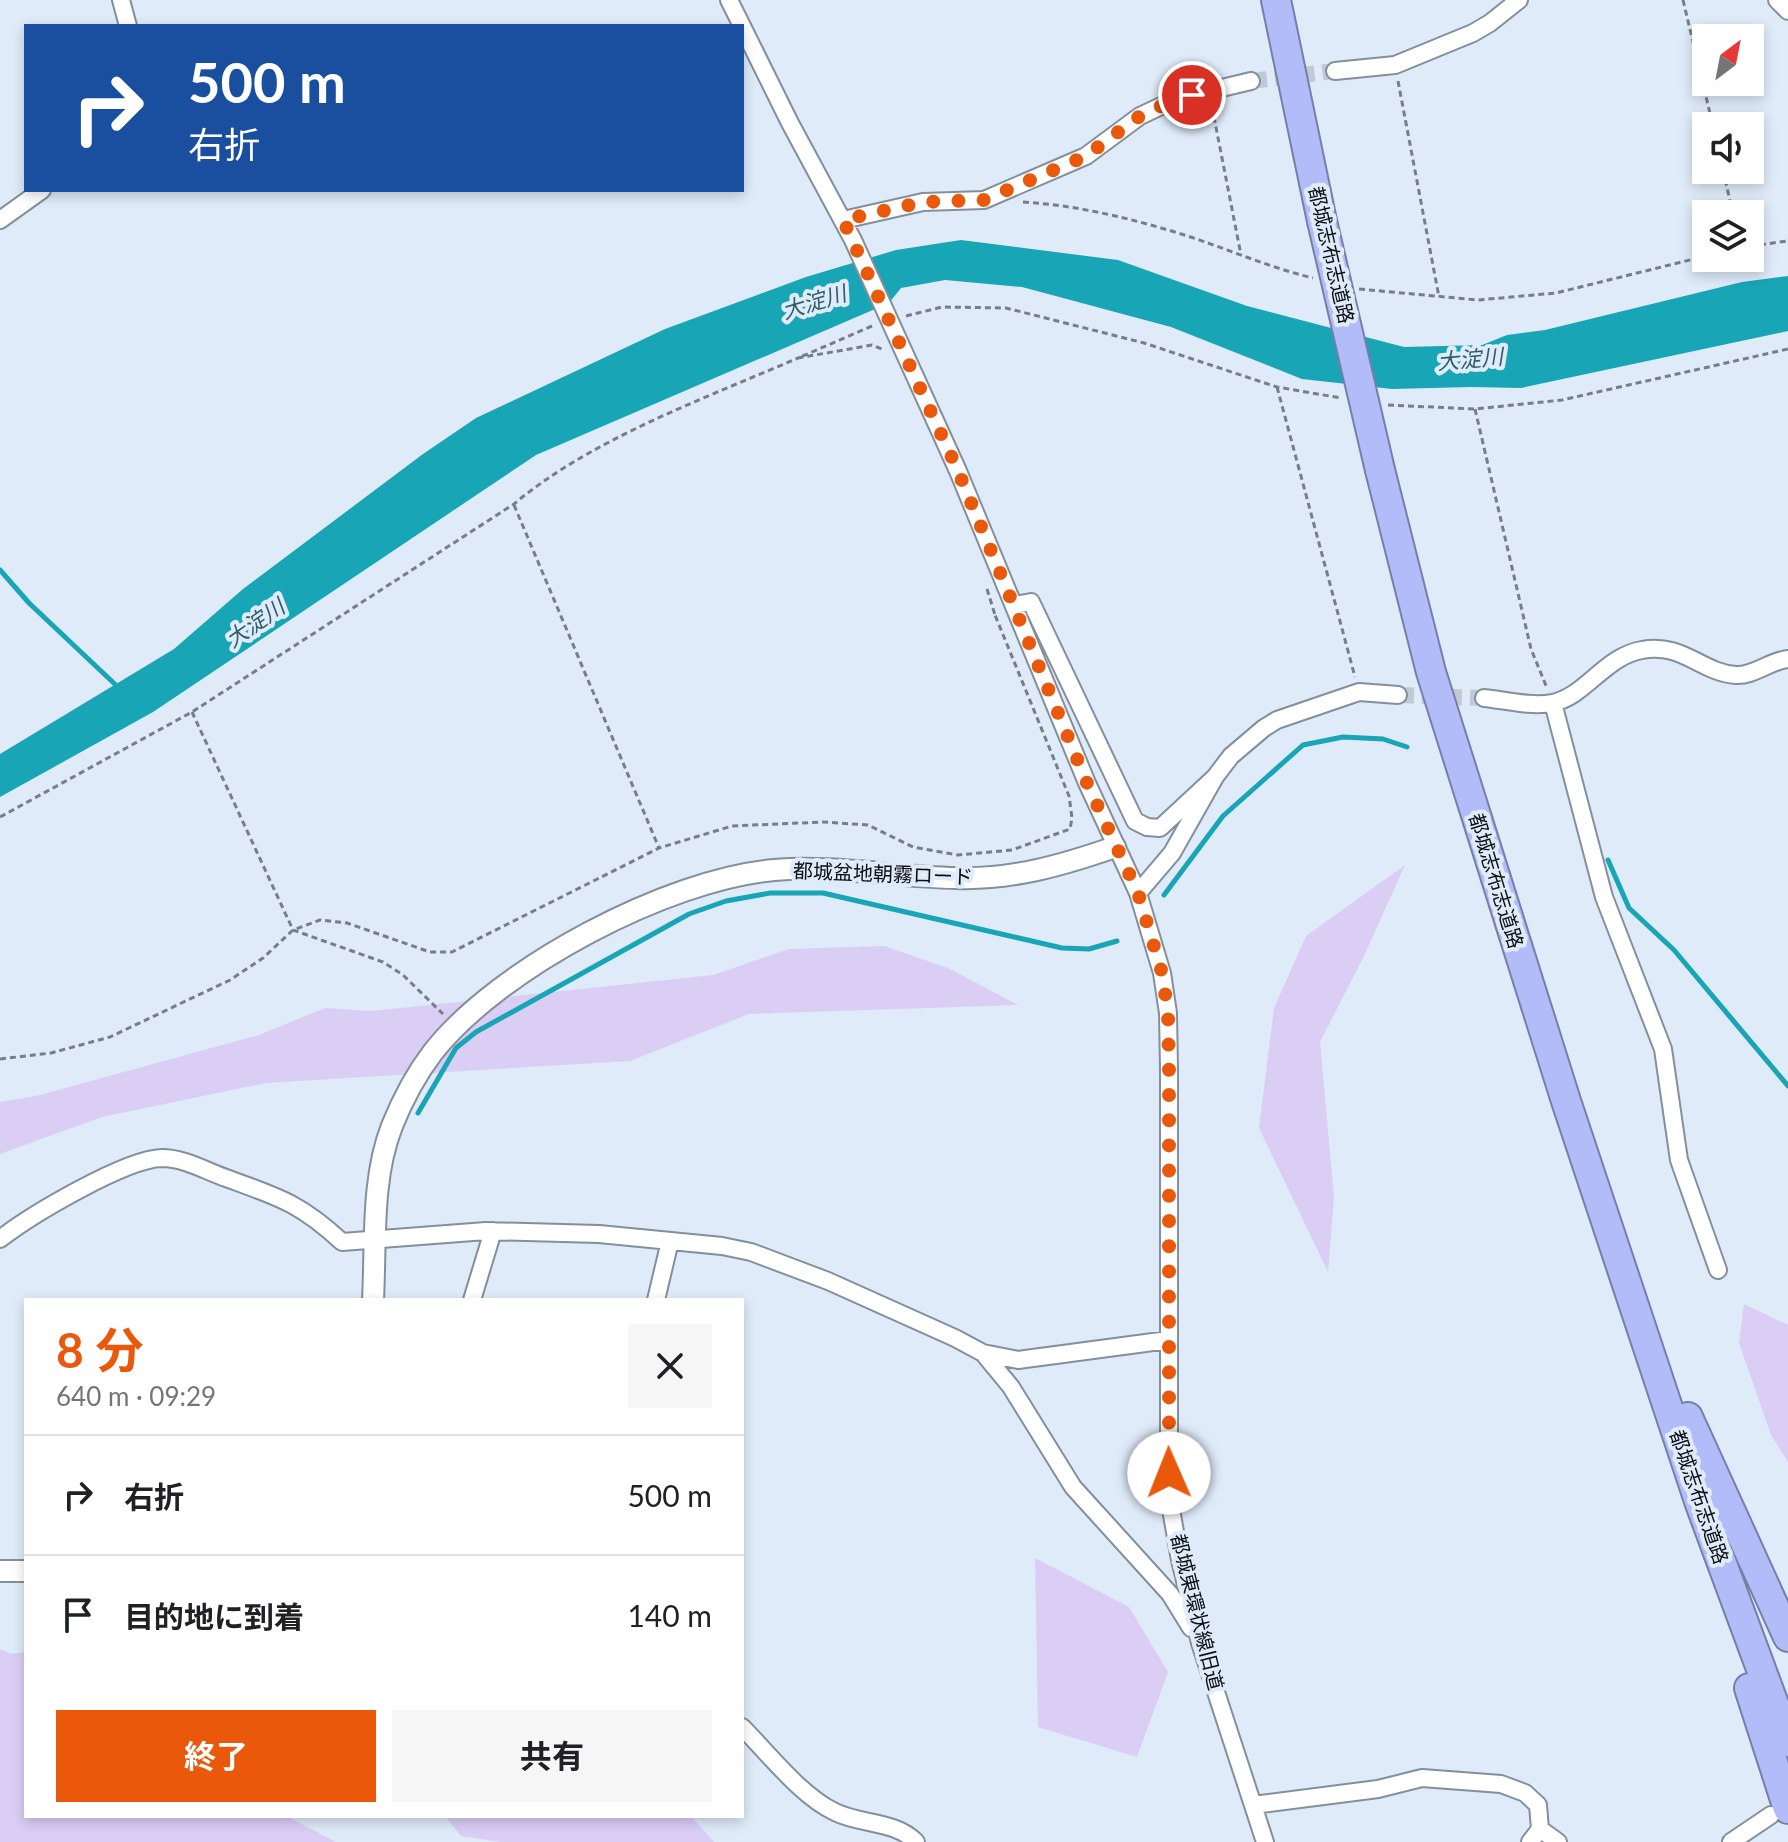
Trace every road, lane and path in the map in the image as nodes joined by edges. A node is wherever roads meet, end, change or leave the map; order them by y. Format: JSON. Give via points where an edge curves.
{"nodes":[{"id":1,"x":121,"y":0,"type":"edge"},
{"id":2,"x":729,"y":0,"type":"edge"},
{"id":3,"x":1276,"y":0,"type":"edge"},
{"id":4,"x":1519,"y":0,"type":"edge"},
{"id":5,"x":1683,"y":0,"type":"edge"},
{"id":6,"x":1777,"y":0,"type":"edge"},
{"id":7,"x":1788,"y":11,"type":"edge"},
{"id":8,"x":127,"y":24,"type":"edge"},
{"id":9,"x":741,"y":24,"type":"edge"},
{"id":10,"x":744,"y":30,"type":"edge"},
{"id":11,"x":1395,"y":65,"type":"junction"},
{"id":12,"x":1335,"y":71,"type":"tunnel mouth"},
{"id":13,"x":1251,"y":81,"type":"tunnel mouth"},
{"id":14,"x":1209,"y":91,"type":"junction"},
{"id":15,"x":1710,"y":112,"type":"edge"},
{"id":16,"x":39,"y":192,"type":"edge"},
{"id":17,"x":0,"y":220,"type":"edge"},
{"id":18,"x":843,"y":220,"type":"junction"},
{"id":19,"x":1788,"y":241,"type":"edge"},
{"id":20,"x":1764,"y":244,"type":"edge"},
{"id":21,"x":1241,"y":255,"type":"dead end"},
{"id":22,"x":1439,"y":298,"type":"dead end"},
{"id":23,"x":888,"y":318,"type":"junction"},
{"id":24,"x":1788,"y":349,"type":"edge"},
{"id":25,"x":888,"y":355,"type":"dead end"},
{"id":26,"x":798,"y":358,"type":"junction"},
{"id":27,"x":514,"y":504,"type":"junction"},
{"id":28,"x":1015,"y":605,"type":"junction"},
{"id":29,"x":1788,"y":659,"type":"edge"},
{"id":30,"x":1359,"y":692,"type":"junction"},
{"id":31,"x":1398,"y":695,"type":"tunnel mouth"},
{"id":32,"x":1484,"y":698,"type":"tunnel mouth"},
{"id":33,"x":1553,"y":703,"type":"junction"},
{"id":34,"x":192,"y":712,"type":"junction"},
{"id":35,"x":1215,"y":777,"type":"junction"},
{"id":36,"x":0,"y":817,"type":"edge"},
{"id":37,"x":1115,"y":847,"type":"junction"},
{"id":38,"x":659,"y":848,"type":"junction"},
{"id":39,"x":1138,"y":893,"type":"junction"},
{"id":40,"x":293,"y":930,"type":"junction"},
{"id":41,"x":456,"y":1027,"type":"junction"},
{"id":42,"x":0,"y":1059,"type":"edge"},
{"id":43,"x":493,"y":1231,"type":"junction"},
{"id":44,"x":0,"y":1239,"type":"edge"},
{"id":45,"x":376,"y":1241,"type":"junction"},
{"id":46,"x":670,"y":1241,"type":"junction"},
{"id":47,"x":1617,"y":1259,"type":"junction"},
{"id":48,"x":1718,"y":1270,"type":"dead end"},
{"id":49,"x":373,"y":1298,"type":"edge"},
{"id":50,"x":473,"y":1298,"type":"edge"},
{"id":51,"x":656,"y":1298,"type":"edge"},
{"id":52,"x":1168,"y":1340,"type":"junction"},
{"id":53,"x":983,"y":1353,"type":"junction"},
{"id":54,"x":0,"y":1571,"type":"edge"},
{"id":55,"x":24,"y":1571,"type":"edge"},
{"id":56,"x":1788,"y":1637,"type":"edge"},
{"id":57,"x":1200,"y":1643,"type":"junction"},
{"id":58,"x":744,"y":1729,"type":"edge"},
{"id":59,"x":1788,"y":1742,"type":"edge"},
{"id":60,"x":1253,"y":1805,"type":"junction"},
{"id":61,"x":1779,"y":1812,"type":"edge"},
{"id":62,"x":1535,"y":1836,"type":"edge"},
{"id":63,"x":916,"y":1842,"type":"edge"},
{"id":64,"x":1265,"y":1842,"type":"edge"},
{"id":65,"x":1558,"y":1842,"type":"edge"},
{"id":66,"x":1731,"y":1842,"type":"edge"}],
"edges":[{"from":1,"to":8,"type":"street"},
{"from":2,"to":9,"type":"street","name":"都城東環状線旧道"},
{"from":3,"to":47,"type":"highway","name":"都城志布志道路","bridge":true,"via":[[1322,221],[1431,672]]},
{"from":4,"to":11,"type":"street","via":[[1473,33]]},
{"from":5,"to":15,"type":"path"},
{"from":6,"to":7,"type":"street"},
{"from":10,"to":18,"type":"street","name":"都城東環状線旧道"},
{"from":11,"to":12,"type":"street"},
{"from":11,"to":22,"type":"path"},
{"from":13,"to":14,"type":"street"},
{"from":14,"to":18,"type":"street","via":[[1140,116],[1086,156],[984,200],[923,202]]},
{"from":14,"to":21,"type":"path"},
{"from":16,"to":17,"type":"street"},
{"from":18,"to":23,"type":"street","name":"都城東環状線旧道"},
{"from":19,"to":20,"type":"path"},
{"from":23,"to":26,"type":"path"},
{"from":23,"to":28,"type":"street","name":"都城東環状線旧道"},
{"from":23,"to":30,"type":"path","via":[[942,307],[1006,308],[1144,343],[1277,387]]},
{"from":24,"to":33,"type":"path","via":[[1562,400],[1475,409],[1531,649]]},
{"from":25,"to":26,"type":"path","via":[[872,345]]},
{"from":26,"to":27,"type":"path","via":[[622,437],[543,479]]},
{"from":27,"to":34,"type":"path"},
{"from":27,"to":38,"type":"path"},
{"from":28,"to":35,"type":"street","via":[[1031,602],[1135,821],[1160,828]]},
{"from":28,"to":37,"type":"street","name":"都城東環状線旧道"},
{"from":28,"to":38,"type":"path","via":[[995,615],[1069,796],[1070,829],[1012,850],[958,855],[913,847],[868,825],[823,822],[732,826]]},
{"from":29,"to":33,"type":"street","via":[[1740,675],[1724,674],[1674,651],[1641,650],[1621,655]]},
{"from":30,"to":31,"type":"street"},
{"from":30,"to":35,"type":"street","via":[[1277,720],[1231,756]]},
{"from":32,"to":33,"type":"street"},
{"from":33,"to":48,"type":"street","via":[[1604,897],[1663,1049],[1679,1160]]},
{"from":34,"to":36,"type":"path"},
{"from":34,"to":40,"type":"path"},
{"from":35,"to":39,"type":"street","via":[[1172,853]]},
{"from":37,"to":39,"type":"street","name":"都城東環状線旧道"},
{"from":37,"to":41,"type":"street","name":"都城盆地朝霧ロード","via":[[1011,876],[958,879],[773,870],[706,883],[640,906],[584,937],[525,971]]},
{"from":38,"to":40,"type":"path","via":[[452,952],[430,952],[347,923],[320,920]]},
{"from":39,"to":52,"type":"street","name":"都城東環状線旧道","via":[[1168,1013]]},
{"from":40,"to":41,"type":"path","via":[[383,962]]},
{"from":40,"to":42,"type":"path","via":[[230,980],[110,1037],[51,1053]]},
{"from":41,"to":45,"type":"street","name":"都城盆地朝霧ロード","via":[[433,1053],[392,1127],[379,1181]]},
{"from":43,"to":45,"type":"street"},
{"from":43,"to":46,"type":"street"},
{"from":43,"to":50,"type":"street"},
{"from":44,"to":45,"type":"street","via":[[93,1183],[163,1158],[296,1204],[342,1242]]},
{"from":45,"to":49,"type":"street","name":"都城盆地朝霧ロード"},
{"from":46,"to":51,"type":"street"},
{"from":46,"to":53,"type":"street","via":[[751,1252],[828,1281]]},
{"from":47,"to":56,"type":"highway"},
{"from":47,"to":59,"type":"highway","name":"都城志布志道路"},
{"from":47,"to":61,"type":"highway"},
{"from":52,"to":53,"type":"street","via":[[1018,1360]]},
{"from":52,"to":57,"type":"street","name":"都城東環状線旧道","via":[[1169,1498]]},
{"from":53,"to":57,"type":"street","via":[[1011,1387],[1073,1487],[1170,1594]]},
{"from":54,"to":55,"type":"street"},
{"from":57,"to":60,"type":"street","name":"都城東環状線旧道"},
{"from":58,"to":63,"type":"street","via":[[815,1800],[837,1813],[892,1827]]},
{"from":60,"to":62,"type":"street","via":[[1422,1778],[1501,1784],[1525,1793],[1538,1805]]},
{"from":60,"to":64,"type":"street","name":"都城東環状線旧道"},
{"from":61,"to":66,"type":"street"},
{"from":62,"to":65,"type":"street"}]}
